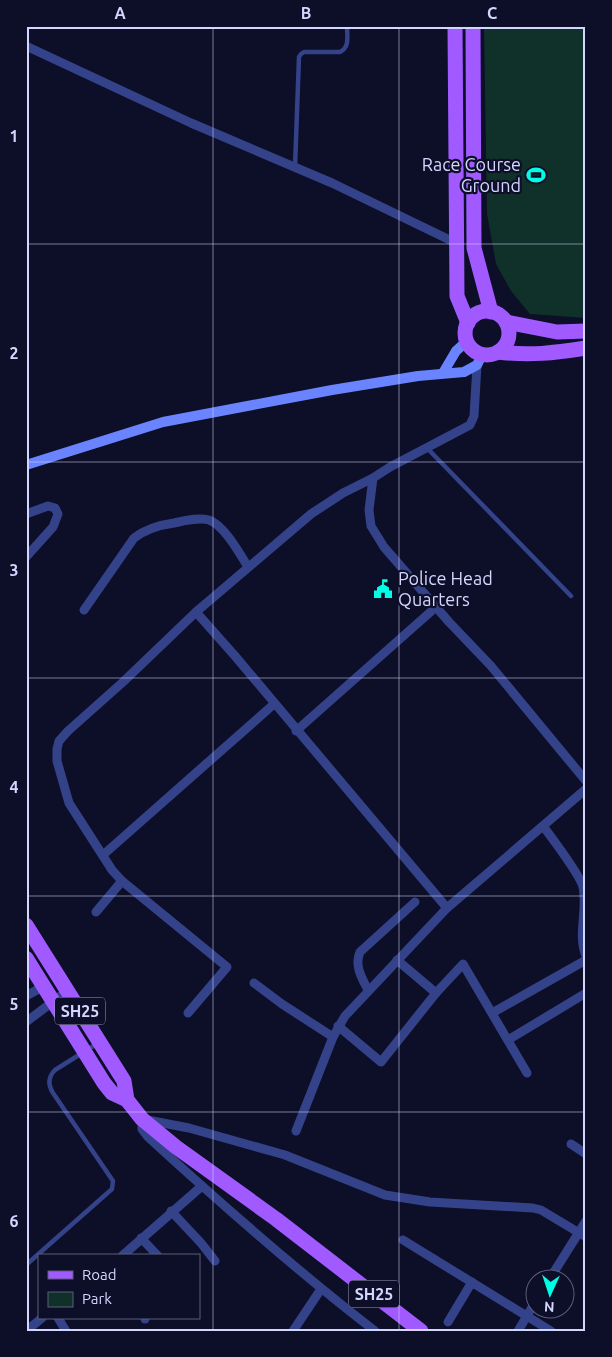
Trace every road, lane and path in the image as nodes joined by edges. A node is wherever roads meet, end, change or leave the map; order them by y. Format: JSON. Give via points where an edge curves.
{"nodes":[{"id":1,"x":347,"y":26,"type":"edge"},
{"id":2,"x":455,"y":26,"type":"edge"},
{"id":3,"x":473,"y":26,"type":"edge"},
{"id":4,"x":26,"y":46,"type":"edge"},
{"id":5,"x":295,"y":168,"type":"junction"},
{"id":6,"x":456,"y":244,"type":"junction"},
{"id":7,"x":491,"y":312,"type":"junction"},
{"id":8,"x":506,"y":322,"type":"junction"},
{"id":9,"x":468,"y":323,"type":"junction"},
{"id":10,"x":586,"y":331,"type":"edge"},
{"id":11,"x":467,"y":341,"type":"junction"},
{"id":12,"x":586,"y":348,"type":"edge"},
{"id":13,"x":498,"y":352,"type":"junction"},
{"id":14,"x":480,"y":360,"type":"junction"},
{"id":15,"x":443,"y":374,"type":"junction"},
{"id":16,"x":426,"y":448,"type":"junction"},
{"id":17,"x":26,"y":464,"type":"edge"},
{"id":18,"x":373,"y":478,"type":"junction"},
{"id":19,"x":26,"y":514,"type":"edge"},
{"id":20,"x":26,"y":557,"type":"edge"},
{"id":21,"x":248,"y":567,"type":"junction"},
{"id":22,"x":571,"y":596,"type":"dead end"},
{"id":23,"x":436,"y":607,"type":"junction"},
{"id":24,"x":84,"y":610,"type":"dead end"},
{"id":25,"x":196,"y":612,"type":"junction"},
{"id":26,"x":274,"y":704,"type":"junction"},
{"id":27,"x":296,"y":731,"type":"junction"},
{"id":28,"x":586,"y":781,"type":"edge"},
{"id":29,"x":586,"y":789,"type":"edge"},
{"id":30,"x":543,"y":826,"type":"junction"},
{"id":31,"x":103,"y":855,"type":"junction"},
{"id":32,"x":122,"y":881,"type":"junction"},
{"id":33,"x":416,"y":902,"type":"dead end"},
{"id":34,"x":447,"y":908,"type":"junction"},
{"id":35,"x":96,"y":912,"type":"dead end"},
{"id":36,"x":26,"y":925,"type":"edge"},
{"id":37,"x":586,"y":958,"type":"edge"},
{"id":38,"x":397,"y":960,"type":"junction"},
{"id":39,"x":28,"y":964,"type":"edge"},
{"id":40,"x":254,"y":983,"type":"dead end"},
{"id":41,"x":44,"y":986,"type":"junction"},
{"id":42,"x":368,"y":990,"type":"junction"},
{"id":43,"x":67,"y":991,"type":"junction"},
{"id":44,"x":436,"y":993,"type":"junction"},
{"id":45,"x":586,"y":993,"type":"edge"},
{"id":46,"x":26,"y":996,"type":"edge"},
{"id":47,"x":54,"y":1001,"type":"junction"},
{"id":48,"x":188,"y":1013,"type":"dead end"},
{"id":49,"x":492,"y":1013,"type":"junction"},
{"id":50,"x":26,"y":1022,"type":"edge"},
{"id":51,"x":338,"y":1026,"type":"junction"},
{"id":52,"x":333,"y":1037,"type":"junction"},
{"id":53,"x":508,"y":1040,"type":"junction"},
{"id":54,"x":99,"y":1042,"type":"junction"},
{"id":55,"x":84,"y":1051,"type":"junction"},
{"id":56,"x":527,"y":1073,"type":"dead end"},
{"id":57,"x":127,"y":1100,"type":"junction"},
{"id":58,"x":142,"y":1119,"type":"junction"},
{"id":59,"x":296,"y":1131,"type":"dead end"},
{"id":60,"x":571,"y":1144,"type":"dead end"},
{"id":61,"x":586,"y":1154,"type":"edge"},
{"id":62,"x":202,"y":1186,"type":"junction"},
{"id":63,"x":171,"y":1211,"type":"junction"},
{"id":64,"x":586,"y":1221,"type":"edge"},
{"id":65,"x":582,"y":1234,"type":"edge"},
{"id":66,"x":141,"y":1238,"type":"junction"},
{"id":67,"x":403,"y":1240,"type":"dead end"},
{"id":68,"x":38,"y":1254,"type":"edge"},
{"id":69,"x":38,"y":1254,"type":"edge"},
{"id":70,"x":124,"y":1254,"type":"edge"},
{"id":71,"x":156,"y":1254,"type":"edge"},
{"id":72,"x":215,"y":1261,"type":"dead end"},
{"id":73,"x":26,"y":1265,"type":"edge"},
{"id":74,"x":556,"y":1270,"type":"edge"},
{"id":75,"x":472,"y":1282,"type":"junction"},
{"id":76,"x":321,"y":1290,"type":"junction"},
{"id":77,"x":524,"y":1314,"type":"edge"},
{"id":78,"x":39,"y":1320,"type":"edge"},
{"id":79,"x":59,"y":1320,"type":"edge"},
{"id":80,"x":525,"y":1320,"type":"edge"},
{"id":81,"x":533,"y":1320,"type":"edge"},
{"id":82,"x":448,"y":1322,"type":"dead end"},
{"id":83,"x":26,"y":1330,"type":"edge"},
{"id":84,"x":66,"y":1331,"type":"edge"},
{"id":85,"x":293,"y":1331,"type":"edge"},
{"id":86,"x":375,"y":1331,"type":"edge"},
{"id":87,"x":421,"y":1331,"type":"edge"},
{"id":88,"x":518,"y":1331,"type":"edge"},
{"id":89,"x":551,"y":1331,"type":"edge"}],
"edges":[{"from":1,"to":5,"type":"lane","via":[[347,47],[344,50],[304,52],[299,58]]},
{"from":2,"to":6,"type":"main road"},
{"from":3,"to":7,"type":"main road","via":[[474,248]]},
{"from":4,"to":5,"type":"street"},
{"from":5,"to":6,"type":"street"},
{"from":6,"to":9,"type":"main road","via":[[457,296]]},
{"from":7,"to":8,"type":"main road"},
{"from":7,"to":9,"type":"main road","via":[[478,314]]},
{"from":8,"to":10,"type":"main road","via":[[557,332]]},
{"from":8,"to":13,"type":"main road","via":[[507,342]]},
{"from":9,"to":11,"type":"main road"},
{"from":11,"to":14,"type":"main road"},
{"from":11,"to":15,"type":"street","via":[[456,351]]},
{"from":12,"to":13,"type":"main road","via":[[524,355]]},
{"from":13,"to":14,"type":"main road"},
{"from":14,"to":15,"type":"street","via":[[464,372]]},
{"from":14,"to":16,"type":"street","via":[[474,416],[470,425]]},
{"from":15,"to":17,"type":"street","via":[[332,390],[172,420]]},
{"from":16,"to":18,"type":"street"},
{"from":16,"to":22,"type":"lane"},
{"from":18,"to":21,"type":"street","via":[[342,493],[311,514]]},
{"from":18,"to":23,"type":"street","via":[[368,510],[372,526],[384,546]]},
{"from":19,"to":20,"type":"street","via":[[48,506],[56,508],[58,514],[53,528]]},
{"from":21,"to":24,"type":"street","via":[[220,527],[209,520],[164,524],[144,530],[134,538]]},
{"from":21,"to":25,"type":"street"},
{"from":23,"to":27,"type":"street"},
{"from":23,"to":28,"type":"street","via":[[491,666]]},
{"from":25,"to":26,"type":"street"},
{"from":25,"to":31,"type":"street","via":[[68,731],[56,749],[69,803]]},
{"from":26,"to":27,"type":"street"},
{"from":26,"to":31,"type":"street"},
{"from":27,"to":34,"type":"street"},
{"from":29,"to":30,"type":"street"},
{"from":30,"to":34,"type":"street"},
{"from":30,"to":37,"type":"street","via":[[582,882],[582,940]]},
{"from":31,"to":32,"type":"street"},
{"from":32,"to":35,"type":"street"},
{"from":32,"to":48,"type":"street","via":[[227,967]]},
{"from":33,"to":42,"type":"street","via":[[360,952],[357,964]]},
{"from":34,"to":38,"type":"street"},
{"from":36,"to":43,"type":"main road","number":"SH25"},
{"from":37,"to":49,"type":"street"},
{"from":38,"to":42,"type":"street"},
{"from":38,"to":44,"type":"street"},
{"from":39,"to":41,"type":"main road","number":"SH25"},
{"from":40,"to":52,"type":"street"},
{"from":41,"to":46,"type":"street"},
{"from":41,"to":47,"type":"main road","number":"SH25"},
{"from":42,"to":51,"type":"street"},
{"from":43,"to":47,"type":"street"},
{"from":43,"to":54,"type":"main road","number":"SH25"},
{"from":44,"to":49,"type":"street","via":[[463,964]]},
{"from":44,"to":51,"type":"street","via":[[381,1062]]},
{"from":45,"to":53,"type":"street"},
{"from":47,"to":50,"type":"street"},
{"from":47,"to":55,"type":"main road","number":"SH25"},
{"from":49,"to":53,"type":"street"},
{"from":51,"to":52,"type":"street"},
{"from":52,"to":59,"type":"street"},
{"from":53,"to":56,"type":"street"},
{"from":54,"to":55,"type":"lane"},
{"from":54,"to":57,"type":"main road","number":"SH25","via":[[124,1081]]},
{"from":55,"to":57,"type":"main road","number":"SH25","via":[[112,1093]]},
{"from":55,"to":69,"type":"lane","via":[[52,1073],[50,1088],[113,1181],[112,1189]]},
{"from":57,"to":58,"type":"main road","number":"SH25"},
{"from":58,"to":62,"type":"street","via":[[142,1130],[148,1137]]},
{"from":58,"to":65,"type":"street","via":[[189,1128],[285,1155],[384,1195],[430,1202],[541,1210]]},
{"from":58,"to":87,"type":"main road","number":"SH25"},
{"from":60,"to":61,"type":"street"},
{"from":62,"to":63,"type":"street"},
{"from":62,"to":76,"type":"street"},
{"from":63,"to":66,"type":"street"},
{"from":63,"to":72,"type":"street"},
{"from":64,"to":65,"type":"street"},
{"from":65,"to":74,"type":"street"},
{"from":66,"to":70,"type":"street"},
{"from":66,"to":71,"type":"street"},
{"from":67,"to":75,"type":"street"},
{"from":68,"to":73,"type":"lane"},
{"from":75,"to":77,"type":"street"},
{"from":75,"to":82,"type":"street"},
{"from":76,"to":85,"type":"street"},
{"from":76,"to":86,"type":"street"},
{"from":78,"to":83,"type":"street"},
{"from":79,"to":84,"type":"street"},
{"from":80,"to":88,"type":"street"},
{"from":81,"to":89,"type":"street"}]}
